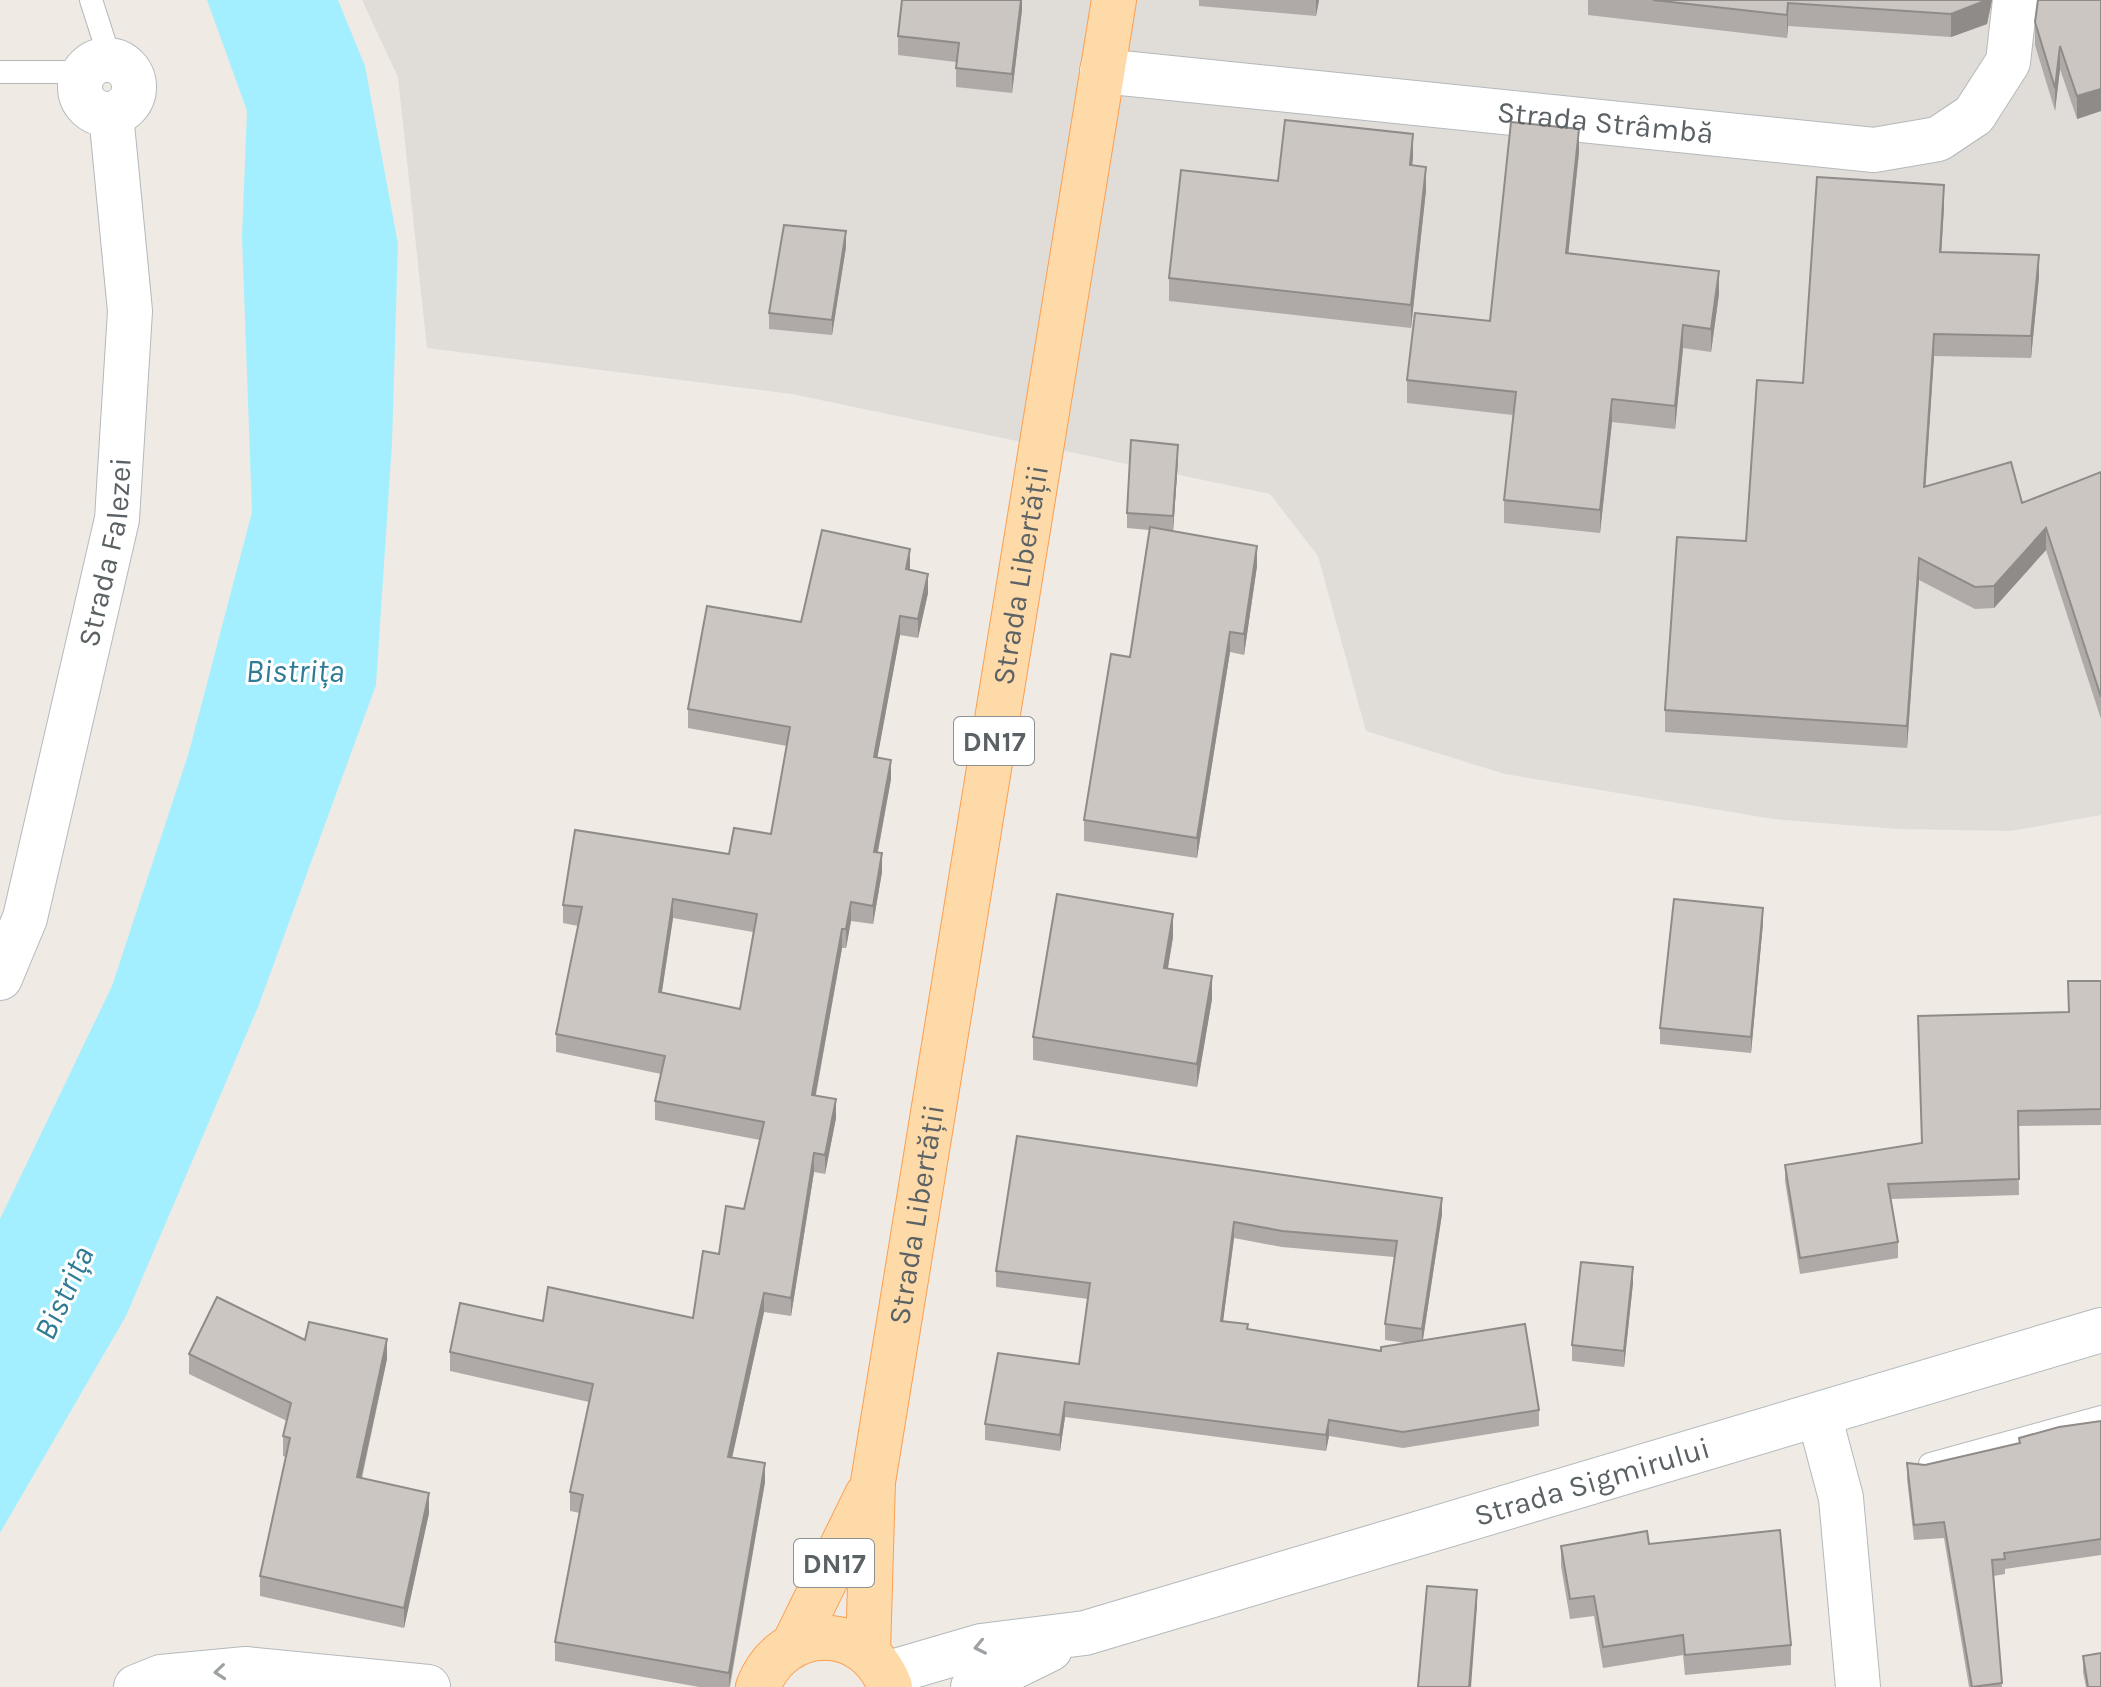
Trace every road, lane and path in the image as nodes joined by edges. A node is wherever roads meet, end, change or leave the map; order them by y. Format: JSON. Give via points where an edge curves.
{"nodes":[{"id":1,"x":91,"y":0,"type":"edge"},
{"id":2,"x":1114,"y":0,"type":"edge"},
{"id":3,"x":2015,"y":0,"type":"edge"},
{"id":4,"x":1102,"y":71,"type":"junction"},
{"id":5,"x":8,"y":73,"type":"edge"},
{"id":6,"x":96,"y":83,"type":"junction"},
{"id":7,"x":12,"y":916,"type":"edge"},
{"id":8,"x":0,"y":978,"type":"edge"},
{"id":9,"x":2101,"y":1330,"type":"edge"},
{"id":10,"x":1819,"y":1415,"type":"junction"},
{"id":11,"x":2101,"y":1417,"type":"edge"},
{"id":12,"x":1921,"y":1467,"type":"edge"},
{"id":13,"x":873,"y":1482,"type":"junction"},
{"id":14,"x":1085,"y":1633,"type":"junction"},
{"id":15,"x":794,"y":1644,"type":"junction"},
{"id":16,"x":881,"y":1671,"type":"edge"},
{"id":17,"x":288,"y":1682,"type":"edge"},
{"id":18,"x":136,"y":1687,"type":"edge"},
{"id":19,"x":428,"y":1687,"type":"edge"},
{"id":20,"x":758,"y":1687,"type":"edge"},
{"id":21,"x":973,"y":1687,"type":"edge"},
{"id":22,"x":1858,"y":1687,"type":"edge"}],
"edges":[{"from":1,"to":6,"type":"lane"},
{"from":2,"to":4,"type":"main road","name":"Strada Libertății","number":"DN17"},
{"from":3,"to":4,"type":"street","name":"Strada Strâmbă","via":[[2008,62],[1974,115],[1938,139],[1874,150]]},
{"from":4,"to":13,"type":"main road","name":"Strada Libertății","number":"DN17"},
{"from":5,"to":6,"type":"lane"},
{"from":6,"to":7,"type":"street","name":"Strada Falezei","via":[[130,311],[117,519]]},
{"from":7,"to":8,"type":"street","name":"Strada Falezei"},
{"from":9,"to":10,"type":"street","name":"Strada Sigmirului"},
{"from":10,"to":14,"type":"street","name":"Strada Sigmirului"},
{"from":10,"to":22,"type":"street","via":[[1841,1498]]},
{"from":11,"to":12,"type":"lane"},
{"from":13,"to":15,"type":"main road","name":"Strada Libertății","number":"DN17"},
{"from":13,"to":16,"type":"main road","name":"Strada Libertății","number":"DN17"},
{"from":14,"to":16,"type":"street","name":"Strada Sigmirului","one_way":true,"via":[[981,1646]]},
{"from":14,"to":21,"type":"street","name":"Strada Sigmirului"},
{"from":15,"to":16,"type":"main road","via":[[832,1638],[851,1642]]},
{"from":15,"to":20,"type":"main road","via":[[777,1655]]},
{"from":17,"to":18,"type":"street","one_way":true,"via":[[246,1669],[161,1677]]},
{"from":17,"to":19,"type":"street"}]}
